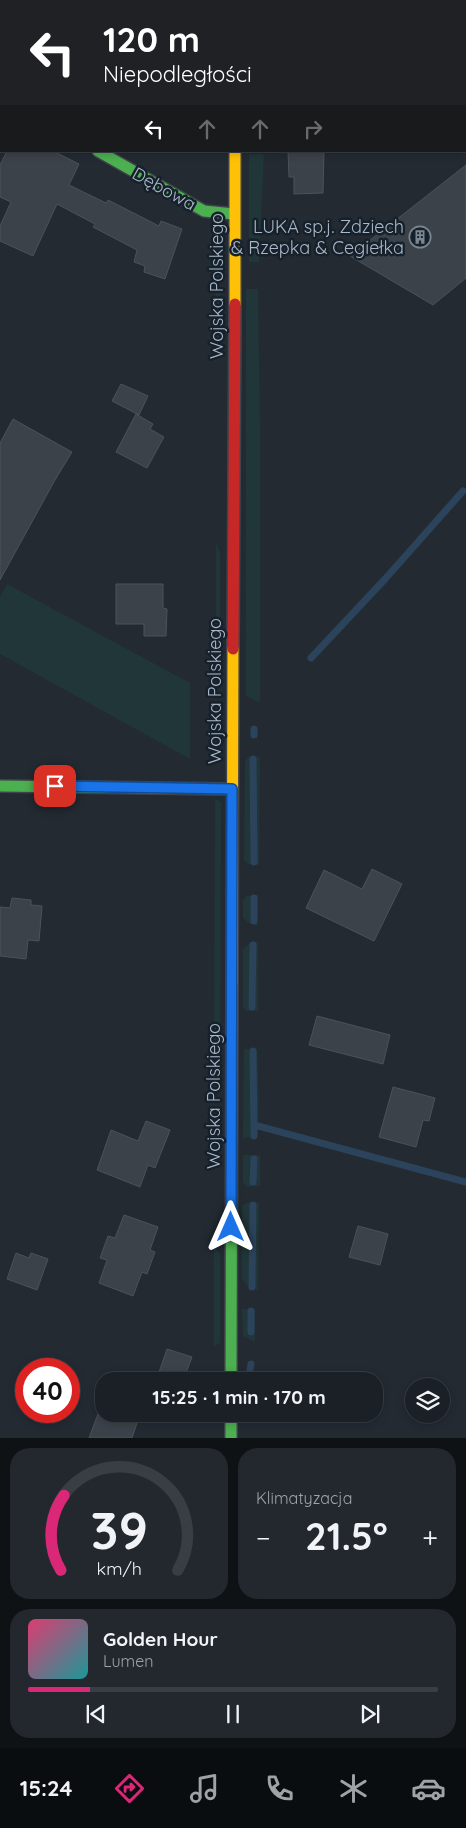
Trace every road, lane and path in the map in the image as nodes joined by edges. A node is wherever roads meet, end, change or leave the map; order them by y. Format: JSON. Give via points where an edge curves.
{"nodes":[{"id":1,"x":100,"y":152,"type":"edge"},
{"id":2,"x":235,"y":152,"type":"edge"},
{"id":3,"x":234,"y":214,"type":"junction"},
{"id":4,"x":0,"y":786,"type":"edge"},
{"id":5,"x":232,"y":789,"type":"junction"},
{"id":6,"x":231,"y":1372,"type":"edge"},
{"id":7,"x":231,"y":1422,"type":"edge"},
{"id":8,"x":231,"y":1438,"type":"edge"}],
"edges":[{"from":1,"to":3,"type":"street","name":"Dębowa","via":[[204,211]]},
{"from":2,"to":3,"type":"street","name":"Wojska Polskiego"},
{"from":3,"to":5,"type":"street","name":"Wojska Polskiego"},
{"from":4,"to":5,"type":"street"},
{"from":5,"to":6,"type":"street","name":"Wojska Polskiego"},
{"from":7,"to":8,"type":"street"}]}
